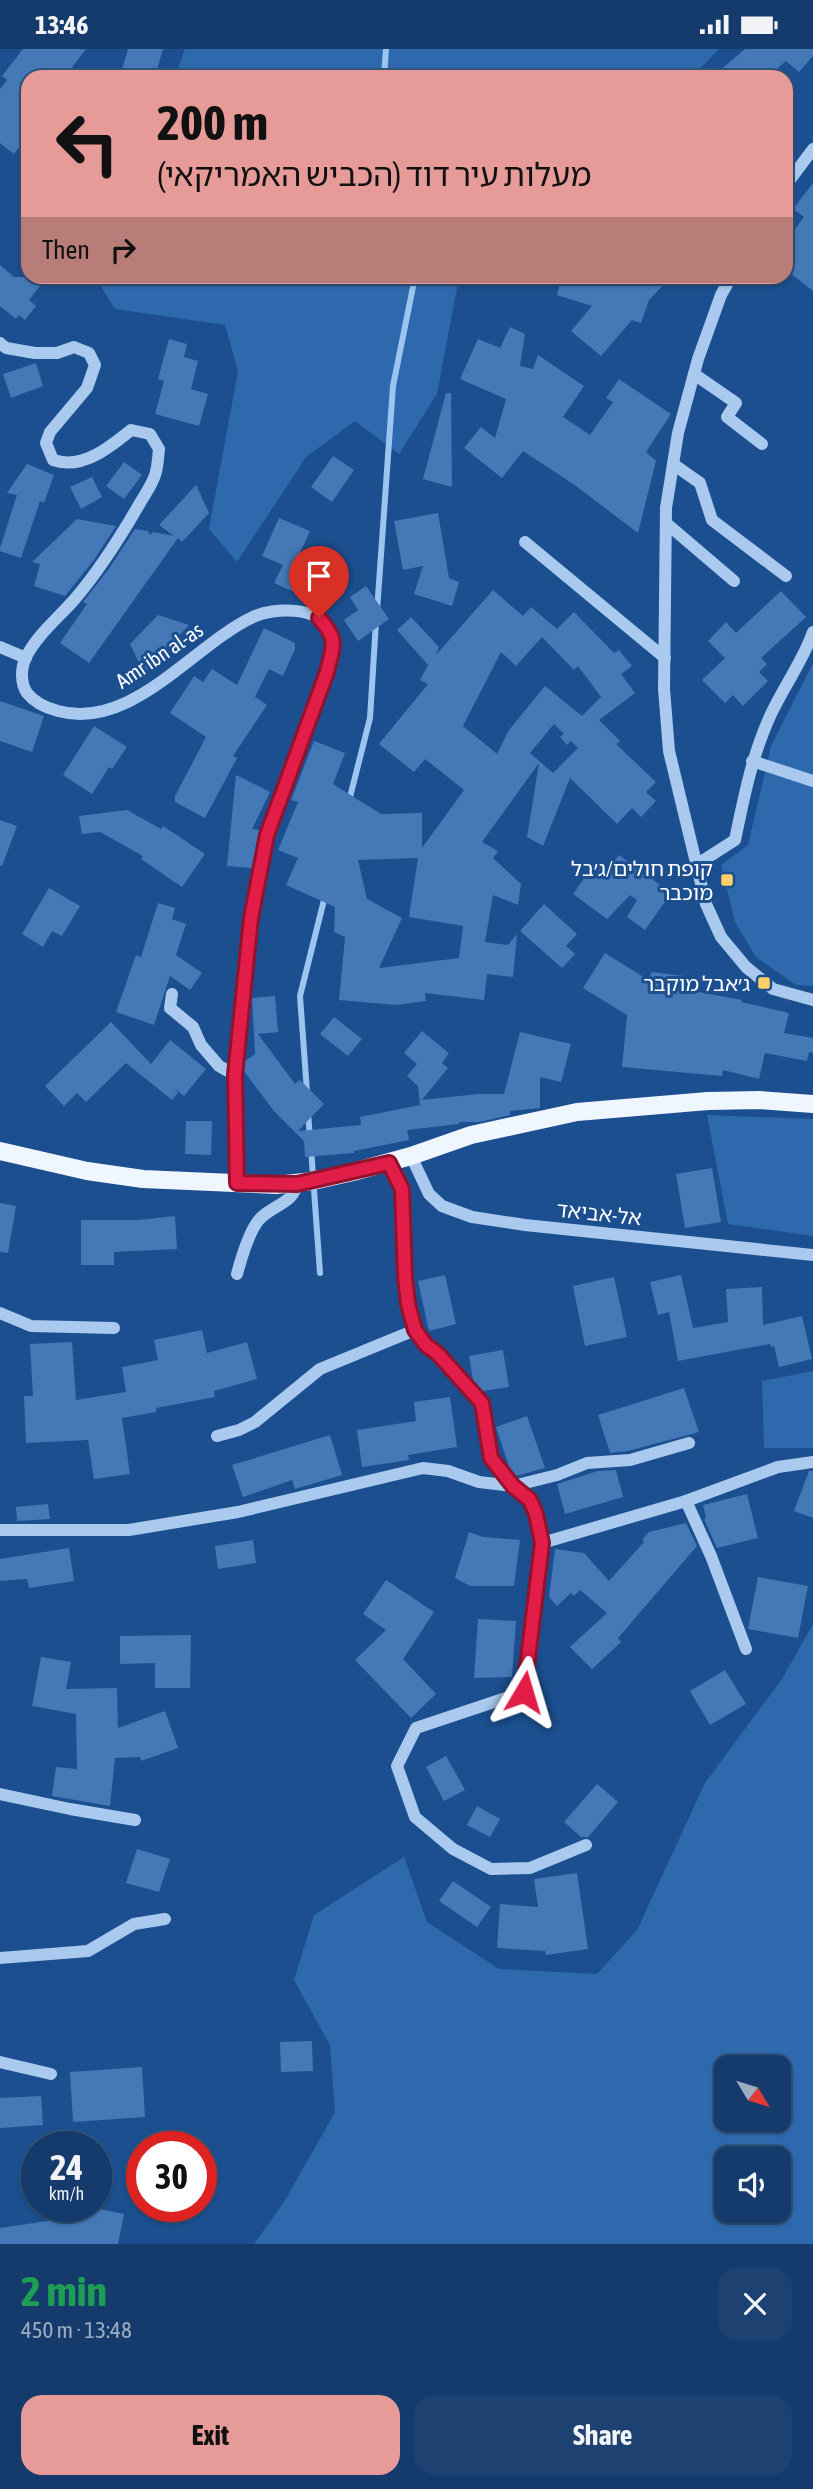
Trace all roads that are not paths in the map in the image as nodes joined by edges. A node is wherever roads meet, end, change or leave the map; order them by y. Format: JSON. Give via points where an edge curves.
{"nodes":[{"id":1,"x":813,"y":149,"type":"edge"},
{"id":2,"x":793,"y":176,"type":"edge"},
{"id":3,"x":727,"y":284,"type":"edge"},
{"id":4,"x":0,"y":343,"type":"edge"},
{"id":5,"x":694,"y":374,"type":"junction"},
{"id":6,"x":762,"y":444,"type":"dead end"},
{"id":7,"x":673,"y":464,"type":"junction"},
{"id":8,"x":666,"y":523,"type":"junction"},
{"id":9,"x":525,"y":542,"type":"dead end"},
{"id":10,"x":786,"y":576,"type":"dead end"},
{"id":11,"x":734,"y":581,"type":"dead end"},
{"id":12,"x":813,"y":632,"type":"edge"},
{"id":13,"x":0,"y":647,"type":"edge"},
{"id":14,"x":26,"y":658,"type":"junction"},
{"id":15,"x":665,"y":658,"type":"junction"},
{"id":16,"x":752,"y":761,"type":"junction"},
{"id":17,"x":813,"y":781,"type":"edge"},
{"id":18,"x":696,"y":865,"type":"junction"},
{"id":19,"x":172,"y":994,"type":"dead end"},
{"id":20,"x":813,"y":1000,"type":"edge"},
{"id":21,"x":235,"y":1075,"type":"junction"},
{"id":22,"x":813,"y":1104,"type":"edge"},
{"id":23,"x":0,"y":1151,"type":"edge"},
{"id":24,"x":411,"y":1156,"type":"junction"},
{"id":25,"x":389,"y":1163,"type":"junction"},
{"id":26,"x":237,"y":1183,"type":"junction"},
{"id":27,"x":297,"y":1184,"type":"junction"},
{"id":28,"x":813,"y":1255,"type":"edge"},
{"id":29,"x":237,"y":1274,"type":"dead end"},
{"id":30,"x":0,"y":1313,"type":"edge"},
{"id":31,"x":114,"y":1328,"type":"dead end"},
{"id":32,"x":415,"y":1330,"type":"junction"},
{"id":33,"x":217,"y":1436,"type":"dead end"},
{"id":34,"x":689,"y":1443,"type":"dead end"},
{"id":35,"x":813,"y":1462,"type":"edge"},
{"id":36,"x":513,"y":1486,"type":"junction"},
{"id":37,"x":685,"y":1501,"type":"junction"},
{"id":38,"x":0,"y":1530,"type":"edge"},
{"id":39,"x":542,"y":1543,"type":"junction"},
{"id":40,"x":746,"y":1649,"type":"dead end"},
{"id":41,"x":0,"y":1794,"type":"edge"},
{"id":42,"x":135,"y":1819,"type":"dead end"},
{"id":43,"x":586,"y":1845,"type":"dead end"},
{"id":44,"x":164,"y":1919,"type":"dead end"},
{"id":45,"x":0,"y":1958,"type":"edge"},
{"id":46,"x":0,"y":2062,"type":"edge"},
{"id":47,"x":51,"y":2074,"type":"dead end"}],
"edges":[{"from":1,"to":2,"type":"street"},
{"from":3,"to":5,"type":"street"},
{"from":4,"to":14,"type":"street","via":[[35,353],[74,347],[89,353],[96,365],[87,388],[50,432],[46,443],[53,460],[65,464],[88,460],[131,431],[149,434],[159,449],[155,475],[125,529]]},
{"from":5,"to":6,"type":"street","via":[[736,404],[727,417]]},
{"from":5,"to":7,"type":"street"},
{"from":7,"to":8,"type":"street"},
{"from":7,"to":10,"type":"street","via":[[700,483],[712,520]]},
{"from":8,"to":11,"type":"street"},
{"from":8,"to":15,"type":"street"},
{"from":9,"to":15,"type":"street"},
{"from":12,"to":16,"type":"street"},
{"from":13,"to":14,"type":"street"},
{"from":14,"to":21,"type":"street","name":"Amr ibn al-as","via":[[21,673],[26,691],[44,708],[87,714],[111,710],[152,688],[254,616],[304,612],[319,618],[331,631],[333,647],[327,672],[267,835],[251,918]]},
{"from":15,"to":18,"type":"street","via":[[669,751]]},
{"from":16,"to":17,"type":"street"},
{"from":16,"to":18,"type":"street","via":[[735,840]]},
{"from":18,"to":20,"type":"street","via":[[721,937],[773,989]]},
{"from":19,"to":21,"type":"street","via":[[170,1008],[193,1027],[219,1066]]},
{"from":21,"to":26,"type":"street","name":"Amr ibn al-as"},
{"from":22,"to":24,"type":"main road","via":[[708,1101],[577,1112],[471,1135]]},
{"from":23,"to":26,"type":"main road","via":[[143,1179]]},
{"from":24,"to":25,"type":"main road"},
{"from":24,"to":28,"type":"street","name":"אל-אביאד","via":[[429,1194],[442,1206],[472,1217]]},
{"from":25,"to":27,"type":"main road"},
{"from":25,"to":32,"type":"street","via":[[402,1189],[405,1277]]},
{"from":26,"to":27,"type":"main road"},
{"from":27,"to":29,"type":"street","via":[[290,1198],[258,1221]]},
{"from":30,"to":31,"type":"street","via":[[31,1326]]},
{"from":32,"to":33,"type":"street","via":[[320,1369],[255,1422]]},
{"from":32,"to":36,"type":"street","via":[[482,1403],[491,1458]]},
{"from":34,"to":36,"type":"street","via":[[630,1459],[587,1463]]},
{"from":35,"to":37,"type":"street","via":[[778,1467]]},
{"from":36,"to":38,"type":"street","via":[[423,1468],[238,1512],[129,1530]]},
{"from":36,"to":39,"type":"street","via":[[530,1500]]},
{"from":37,"to":39,"type":"street"},
{"from":37,"to":40,"type":"street"},
{"from":39,"to":43,"type":"street","via":[[524,1692],[416,1728],[397,1766],[415,1817],[453,1849],[491,1869],[530,1868]]},
{"from":41,"to":42,"type":"street"},
{"from":44,"to":45,"type":"street","via":[[134,1924],[88,1951]]},
{"from":46,"to":47,"type":"street"}]}
